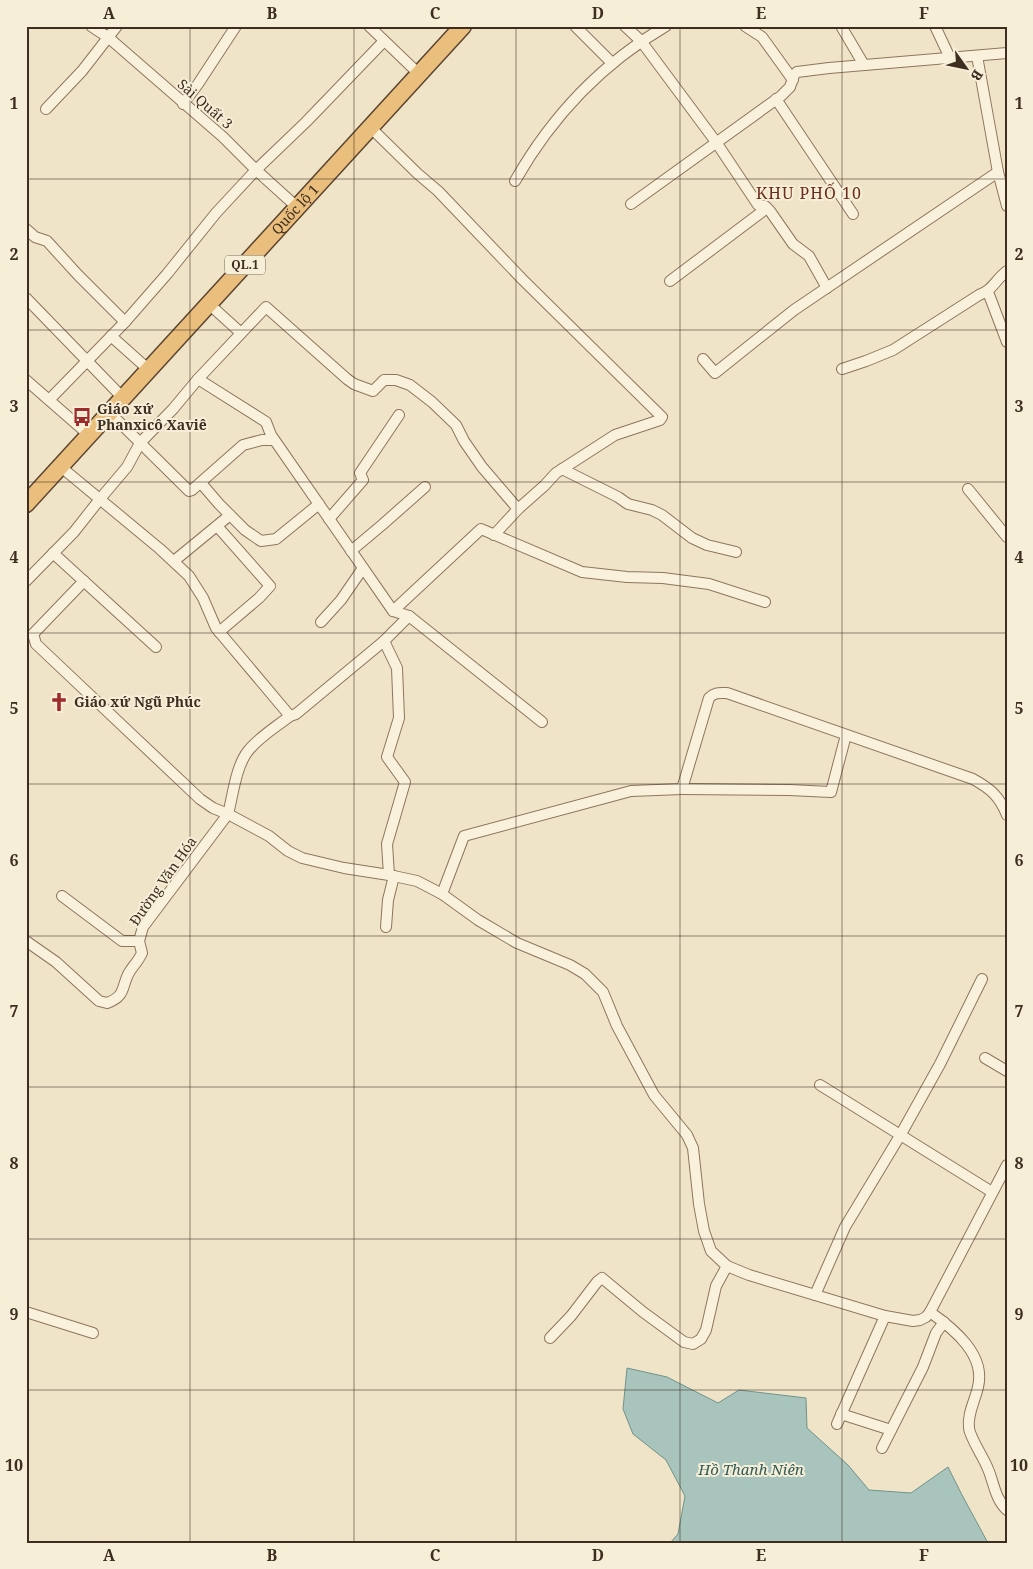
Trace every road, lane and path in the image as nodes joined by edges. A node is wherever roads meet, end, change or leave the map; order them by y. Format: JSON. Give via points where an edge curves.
{"nodes":[{"id":1,"x":91,"y":26,"type":"edge"},
{"id":2,"x":116,"y":26,"type":"edge"},
{"id":3,"x":236,"y":26,"type":"edge"},
{"id":4,"x":368,"y":26,"type":"edge"},
{"id":5,"x":463,"y":26,"type":"edge"},
{"id":6,"x":575,"y":26,"type":"edge"},
{"id":7,"x":625,"y":26,"type":"edge"},
{"id":8,"x":666,"y":26,"type":"edge"},
{"id":9,"x":745,"y":26,"type":"edge"},
{"id":10,"x":840,"y":26,"type":"edge"},
{"id":11,"x":935,"y":26,"type":"edge"},
{"id":12,"x":109,"y":38,"type":"junction"},
{"id":13,"x":384,"y":41,"type":"junction"},
{"id":14,"x":642,"y":41,"type":"junction"},
{"id":15,"x":1007,"y":53,"type":"edge"},
{"id":16,"x":977,"y":56,"type":"junction"},
{"id":17,"x":950,"y":58,"type":"junction"},
{"id":18,"x":612,"y":63,"type":"junction"},
{"id":19,"x":864,"y":65,"type":"junction"},
{"id":20,"x":419,"y":74,"type":"junction"},
{"id":21,"x":793,"y":80,"type":"junction"},
{"id":22,"x":776,"y":99,"type":"junction"},
{"id":23,"x":183,"y":104,"type":"junction"},
{"id":24,"x":46,"y":109,"type":"dead end"},
{"id":25,"x":370,"y":128,"type":"junction"},
{"id":26,"x":716,"y":142,"type":"junction"},
{"id":27,"x":256,"y":170,"type":"junction"},
{"id":28,"x":998,"y":172,"type":"junction"},
{"id":29,"x":515,"y":181,"type":"dead end"},
{"id":30,"x":631,"y":204,"type":"dead end"},
{"id":31,"x":1007,"y":206,"type":"edge"},
{"id":32,"x":298,"y":208,"type":"junction"},
{"id":33,"x":768,"y":208,"type":"junction"},
{"id":34,"x":853,"y":214,"type":"dead end"},
{"id":35,"x":26,"y":229,"type":"edge"},
{"id":36,"x":1007,"y":272,"type":"edge"},
{"id":37,"x":670,"y":282,"type":"dead end"},
{"id":38,"x":827,"y":288,"type":"junction"},
{"id":39,"x":988,"y":292,"type":"junction"},
{"id":40,"x":26,"y":298,"type":"edge"},
{"id":41,"x":209,"y":304,"type":"junction"},
{"id":42,"x":125,"y":322,"type":"junction"},
{"id":43,"x":241,"y":333,"type":"junction"},
{"id":44,"x":111,"y":336,"type":"junction"},
{"id":45,"x":1007,"y":342,"type":"edge"},
{"id":46,"x":703,"y":359,"type":"dead end"},
{"id":47,"x":86,"y":360,"type":"junction"},
{"id":48,"x":842,"y":369,"type":"dead end"},
{"id":49,"x":148,"y":370,"type":"junction"},
{"id":50,"x":198,"y":379,"type":"junction"},
{"id":51,"x":26,"y":380,"type":"edge"},
{"id":52,"x":124,"y":398,"type":"junction"},
{"id":53,"x":49,"y":400,"type":"junction"},
{"id":54,"x":110,"y":412,"type":"junction"},
{"id":55,"x":399,"y":415,"type":"dead end"},
{"id":56,"x":89,"y":435,"type":"junction"},
{"id":57,"x":274,"y":440,"type":"junction"},
{"id":58,"x":140,"y":444,"type":"junction"},
{"id":59,"x":60,"y":466,"type":"junction"},
{"id":60,"x":562,"y":469,"type":"junction"},
{"id":61,"x":201,"y":483,"type":"junction"},
{"id":62,"x":425,"y":487,"type":"dead end"},
{"id":63,"x":968,"y":489,"type":"dead end"},
{"id":64,"x":29,"y":496,"type":"edge"},
{"id":65,"x":100,"y":499,"type":"junction"},
{"id":66,"x":319,"y":504,"type":"junction"},
{"id":67,"x":518,"y":509,"type":"junction"},
{"id":68,"x":230,"y":515,"type":"junction"},
{"id":69,"x":330,"y":519,"type":"junction"},
{"id":70,"x":217,"y":526,"type":"junction"},
{"id":71,"x":245,"y":530,"type":"junction"},
{"id":72,"x":494,"y":535,"type":"junction"},
{"id":73,"x":1007,"y":537,"type":"edge"},
{"id":74,"x":231,"y":542,"type":"junction"},
{"id":75,"x":352,"y":551,"type":"junction"},
{"id":76,"x":736,"y":552,"type":"dead end"},
{"id":77,"x":53,"y":553,"type":"junction"},
{"id":78,"x":174,"y":562,"type":"junction"},
{"id":79,"x":364,"y":568,"type":"junction"},
{"id":80,"x":26,"y":581,"type":"edge"},
{"id":81,"x":84,"y":581,"type":"junction"},
{"id":82,"x":766,"y":602,"type":"dead end"},
{"id":83,"x":394,"y":611,"type":"junction"},
{"id":84,"x":410,"y":616,"type":"junction"},
{"id":85,"x":322,"y":622,"type":"dead end"},
{"id":86,"x":219,"y":632,"type":"junction"},
{"id":87,"x":384,"y":641,"type":"junction"},
{"id":88,"x":156,"y":647,"type":"dead end"},
{"id":89,"x":290,"y":716,"type":"junction"},
{"id":90,"x":542,"y":722,"type":"dead end"},
{"id":91,"x":846,"y":735,"type":"junction"},
{"id":92,"x":682,"y":789,"type":"junction"},
{"id":93,"x":228,"y":814,"type":"junction"},
{"id":94,"x":1007,"y":815,"type":"edge"},
{"id":95,"x":392,"y":875,"type":"junction"},
{"id":96,"x":442,"y":894,"type":"junction"},
{"id":97,"x":62,"y":896,"type":"dead end"},
{"id":98,"x":386,"y":927,"type":"dead end"},
{"id":99,"x":26,"y":941,"type":"edge"},
{"id":100,"x":138,"y":941,"type":"junction"},
{"id":101,"x":982,"y":979,"type":"dead end"},
{"id":102,"x":985,"y":1058,"type":"dead end"},
{"id":103,"x":1007,"y":1071,"type":"edge"},
{"id":104,"x":820,"y":1084,"type":"dead end"},
{"id":105,"x":901,"y":1134,"type":"junction"},
{"id":106,"x":1007,"y":1165,"type":"edge"},
{"id":107,"x":992,"y":1192,"type":"junction"},
{"id":108,"x":727,"y":1266,"type":"junction"},
{"id":109,"x":815,"y":1295,"type":"junction"},
{"id":110,"x":26,"y":1312,"type":"edge"},
{"id":111,"x":930,"y":1312,"type":"junction"},
{"id":112,"x":885,"y":1316,"type":"junction"},
{"id":113,"x":944,"y":1322,"type":"junction"},
{"id":114,"x":93,"y":1332,"type":"dead end"},
{"id":115,"x":550,"y":1338,"type":"dead end"},
{"id":116,"x":891,"y":1430,"type":"junction"},
{"id":117,"x":882,"y":1448,"type":"dead end"},
{"id":118,"x":1007,"y":1510,"type":"edge"}],
"edges":[{"from":1,"to":12,"type":"street","name":"Sài Quất 3"},
{"from":2,"to":12,"type":"street"},
{"from":3,"to":23,"type":"street"},
{"from":4,"to":13,"type":"street"},
{"from":5,"to":20,"type":"highway","name":"Quốc lộ 1","number":"QL.1"},
{"from":6,"to":18,"type":"street"},
{"from":7,"to":14,"type":"street"},
{"from":8,"to":14,"type":"street"},
{"from":9,"to":21,"type":"street","via":[[762,37]]},
{"from":10,"to":19,"type":"street"},
{"from":11,"to":17,"type":"street"},
{"from":12,"to":23,"type":"street","name":"Sài Quất 3"},
{"from":12,"to":24,"type":"street"},
{"from":13,"to":20,"type":"street"},
{"from":13,"to":27,"type":"street"},
{"from":14,"to":18,"type":"street"},
{"from":14,"to":26,"type":"street"},
{"from":15,"to":16,"type":"street"},
{"from":16,"to":17,"type":"street"},
{"from":16,"to":28,"type":"street"},
{"from":17,"to":19,"type":"street"},
{"from":18,"to":29,"type":"street","via":[[552,124]]},
{"from":19,"to":21,"type":"street","via":[[797,72]]},
{"from":20,"to":25,"type":"highway","name":"Quốc lộ 1","number":"QL.1"},
{"from":21,"to":22,"type":"street"},
{"from":22,"to":26,"type":"street"},
{"from":22,"to":34,"type":"street"},
{"from":23,"to":27,"type":"street","name":"Sài Quất 3"},
{"from":25,"to":32,"type":"highway","name":"Quốc lộ 1","number":"QL.1"},
{"from":25,"to":60,"type":"street","via":[[662,417],[615,435]]},
{"from":26,"to":30,"type":"street"},
{"from":26,"to":33,"type":"street","via":[[758,204]]},
{"from":27,"to":32,"type":"street","name":"Sài Quất 3"},
{"from":27,"to":42,"type":"street"},
{"from":28,"to":31,"type":"street"},
{"from":28,"to":38,"type":"street"},
{"from":32,"to":41,"type":"highway","name":"Quốc lộ 1","number":"QL.1"},
{"from":33,"to":37,"type":"street"},
{"from":33,"to":38,"type":"street","via":[[793,244],[809,256]]},
{"from":35,"to":42,"type":"street","via":[[47,241]]},
{"from":36,"to":39,"type":"street"},
{"from":38,"to":46,"type":"street","via":[[715,373]]},
{"from":39,"to":45,"type":"street"},
{"from":39,"to":48,"type":"street","via":[[893,350]]},
{"from":40,"to":47,"type":"street"},
{"from":41,"to":43,"type":"street"},
{"from":41,"to":49,"type":"highway","name":"Quốc lộ 1","number":"QL.1"},
{"from":42,"to":44,"type":"street"},
{"from":43,"to":50,"type":"street"},
{"from":43,"to":67,"type":"street","via":[[266,306],[354,384],[373,391],[389,379],[410,385],[456,425],[482,467]]},
{"from":44,"to":47,"type":"street"},
{"from":44,"to":49,"type":"street"},
{"from":47,"to":52,"type":"street"},
{"from":47,"to":53,"type":"street"},
{"from":49,"to":52,"type":"highway","name":"Quốc lộ 1","number":"QL.1"},
{"from":50,"to":57,"type":"street","via":[[266,422]]},
{"from":50,"to":58,"type":"street"},
{"from":51,"to":53,"type":"street"},
{"from":52,"to":54,"type":"highway","name":"Quốc lộ 1","number":"QL.1"},
{"from":53,"to":56,"type":"street"},
{"from":54,"to":56,"type":"highway","name":"Quốc lộ 1","number":"QL.1"},
{"from":54,"to":58,"type":"street"},
{"from":55,"to":69,"type":"street","via":[[360,473],[363,480]]},
{"from":56,"to":59,"type":"highway","name":"Quốc lộ 1","number":"QL.1"},
{"from":57,"to":61,"type":"street","via":[[243,445]]},
{"from":57,"to":66,"type":"street"},
{"from":58,"to":61,"type":"street","via":[[189,490]]},
{"from":58,"to":65,"type":"street","via":[[127,467]]},
{"from":59,"to":64,"type":"highway","name":"Quốc lộ 1","number":"QL.1"},
{"from":59,"to":65,"type":"street"},
{"from":60,"to":67,"type":"street"},
{"from":60,"to":76,"type":"street","via":[[628,504],[662,515],[692,538]]},
{"from":61,"to":68,"type":"street"},
{"from":62,"to":75,"type":"street"},
{"from":63,"to":73,"type":"street"},
{"from":65,"to":77,"type":"street"},
{"from":65,"to":78,"type":"street"},
{"from":66,"to":69,"type":"street"},
{"from":66,"to":71,"type":"street","via":[[276,539],[261,541]]},
{"from":67,"to":72,"type":"street"},
{"from":68,"to":70,"type":"street"},
{"from":68,"to":71,"type":"street"},
{"from":69,"to":75,"type":"street"},
{"from":70,"to":74,"type":"street"},
{"from":70,"to":78,"type":"street"},
{"from":71,"to":74,"type":"street"},
{"from":72,"to":82,"type":"street","via":[[582,572],[709,584]]},
{"from":72,"to":83,"type":"street","via":[[481,529]]},
{"from":74,"to":86,"type":"street","via":[[270,586]]},
{"from":75,"to":79,"type":"street"},
{"from":77,"to":80,"type":"street"},
{"from":77,"to":81,"type":"street"},
{"from":78,"to":86,"type":"street","via":[[190,576]]},
{"from":79,"to":83,"type":"street"},
{"from":79,"to":85,"type":"street"},
{"from":81,"to":88,"type":"street"},
{"from":81,"to":93,"type":"street","via":[[33,634],[36,644],[200,799]]},
{"from":83,"to":84,"type":"street"},
{"from":84,"to":87,"type":"street"},
{"from":84,"to":90,"type":"street"},
{"from":86,"to":89,"type":"street"},
{"from":87,"to":89,"type":"street"},
{"from":87,"to":95,"type":"street","via":[[397,668],[399,718],[387,757],[405,782],[387,844]]},
{"from":89,"to":93,"type":"street","via":[[248,751],[240,766]]},
{"from":91,"to":92,"type":"street","via":[[831,792]]},
{"from":91,"to":92,"type":"street","via":[[727,693],[713,694],[709,698]]},
{"from":91,"to":94,"type":"street","via":[[973,779],[991,790]]},
{"from":92,"to":96,"type":"street","via":[[631,791],[464,836]]},
{"from":93,"to":95,"type":"street","via":[[302,858]]},
{"from":93,"to":100,"type":"street","name":"Đường Văn Hóa","via":[[143,927]]},
{"from":95,"to":96,"type":"street","via":[[417,881]]},
{"from":95,"to":98,"type":"street"},
{"from":96,"to":108,"type":"street","via":[[517,943],[570,965],[603,992],[617,1026],[654,1095],[687,1135],[693,1148],[704,1231],[711,1251]]},
{"from":97,"to":100,"type":"street","via":[[122,942]]},
{"from":99,"to":100,"type":"street","name":"Đường Văn Hóa","via":[[56,962],[99,1001],[107,1003],[122,993],[130,971],[140,958],[142,953]]},
{"from":101,"to":105,"type":"street"},
{"from":102,"to":103,"type":"street"},
{"from":104,"to":105,"type":"street"},
{"from":105,"to":107,"type":"street"},
{"from":105,"to":109,"type":"street","via":[[845,1227]]},
{"from":106,"to":107,"type":"street"},
{"from":107,"to":111,"type":"street"},
{"from":108,"to":109,"type":"street"},
{"from":108,"to":115,"type":"street","via":[[716,1286],[706,1330],[693,1344],[684,1342],[602,1278]]},
{"from":109,"to":112,"type":"street"},
{"from":110,"to":114,"type":"street"},
{"from":111,"to":112,"type":"street","via":[[913,1321]]},
{"from":111,"to":113,"type":"street"},
{"from":112,"to":116,"type":"street","via":[[839,1419]]},
{"from":113,"to":116,"type":"street"},
{"from":113,"to":118,"type":"street","via":[[963,1340],[977,1360],[979,1386],[968,1429],[989,1470],[998,1498]]},
{"from":116,"to":117,"type":"street"}]}
